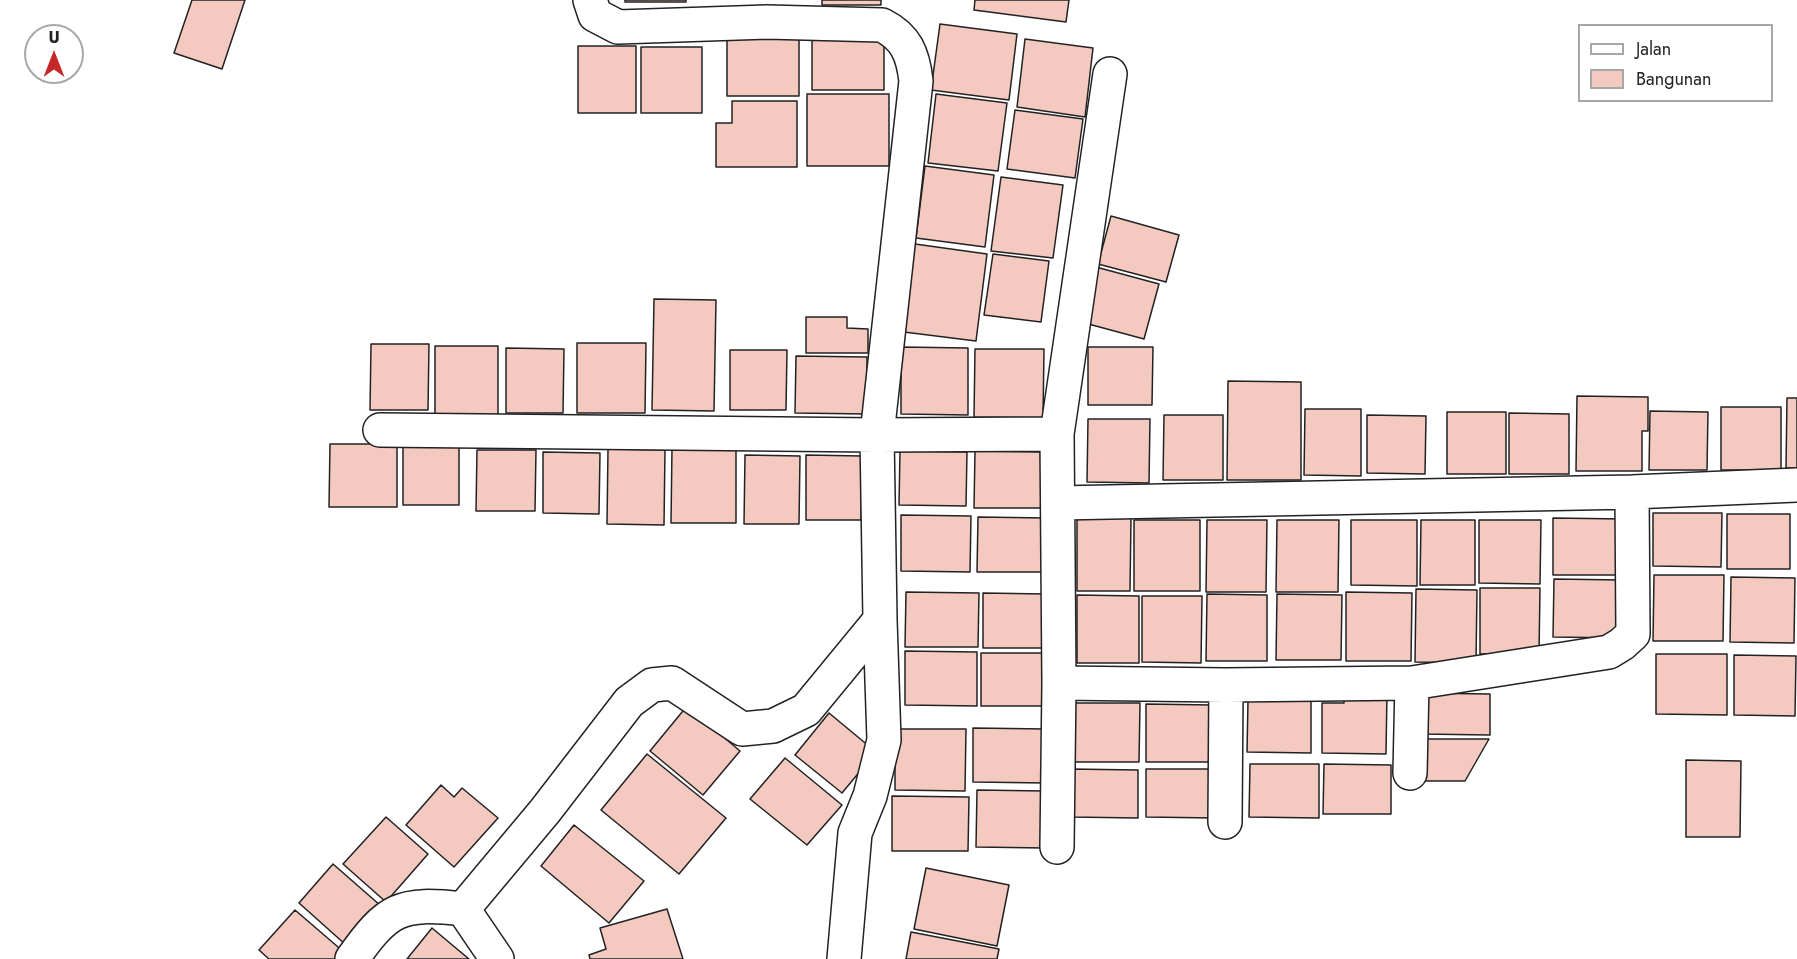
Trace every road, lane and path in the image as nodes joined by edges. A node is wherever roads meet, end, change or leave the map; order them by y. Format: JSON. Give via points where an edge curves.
{"nodes":[{"id":1,"x":590,"y":0,"type":"edge"},
{"id":2,"x":1110,"y":74,"type":"dead end"},
{"id":3,"x":380,"y":430,"type":"dead end"},
{"id":4,"x":1057,"y":434,"type":"junction"},
{"id":5,"x":877,"y":435,"type":"junction"},
{"id":6,"x":1797,"y":485,"type":"edge"},
{"id":7,"x":1632,"y":492,"type":"junction"},
{"id":8,"x":1058,"y":503,"type":"junction"},
{"id":9,"x":880,"y":620,"type":"junction"},
{"id":10,"x":1059,"y":683,"type":"junction"},
{"id":11,"x":1412,"y":683,"type":"junction"},
{"id":12,"x":1226,"y":685,"type":"junction"},
{"id":13,"x":1410,"y":773,"type":"dead end"},
{"id":14,"x":1226,"y":822,"type":"dead end"},
{"id":15,"x":1057,"y":847,"type":"dead end"},
{"id":16,"x":463,"y":909,"type":"junction"},
{"id":17,"x":352,"y":959,"type":"edge"},
{"id":18,"x":497,"y":959,"type":"edge"},
{"id":19,"x":844,"y":959,"type":"edge"}],
"edges":[{"from":1,"to":5,"type":"street","via":[[595,15],[618,27],[767,22],[882,25],[895,32],[908,47],[916,81]]},
{"from":2,"to":4,"type":"street"},
{"from":3,"to":5,"type":"street"},
{"from":4,"to":5,"type":"street"},
{"from":4,"to":8,"type":"street"},
{"from":5,"to":9,"type":"street"},
{"from":6,"to":7,"type":"street"},
{"from":7,"to":8,"type":"street"},
{"from":7,"to":11,"type":"street","via":[[1633,634],[1622,644],[1588,657]]},
{"from":8,"to":10,"type":"street"},
{"from":9,"to":16,"type":"street","via":[[806,710],[773,726],[742,729],[672,684],[641,690]]},
{"from":9,"to":19,"type":"street","via":[[884,740],[870,796],[855,833]]},
{"from":10,"to":12,"type":"street"},
{"from":10,"to":15,"type":"street"},
{"from":11,"to":12,"type":"street"},
{"from":11,"to":13,"type":"street"},
{"from":12,"to":14,"type":"street"},
{"from":16,"to":17,"type":"street","via":[[426,905],[393,913],[376,926]]},
{"from":16,"to":18,"type":"street"}]}
